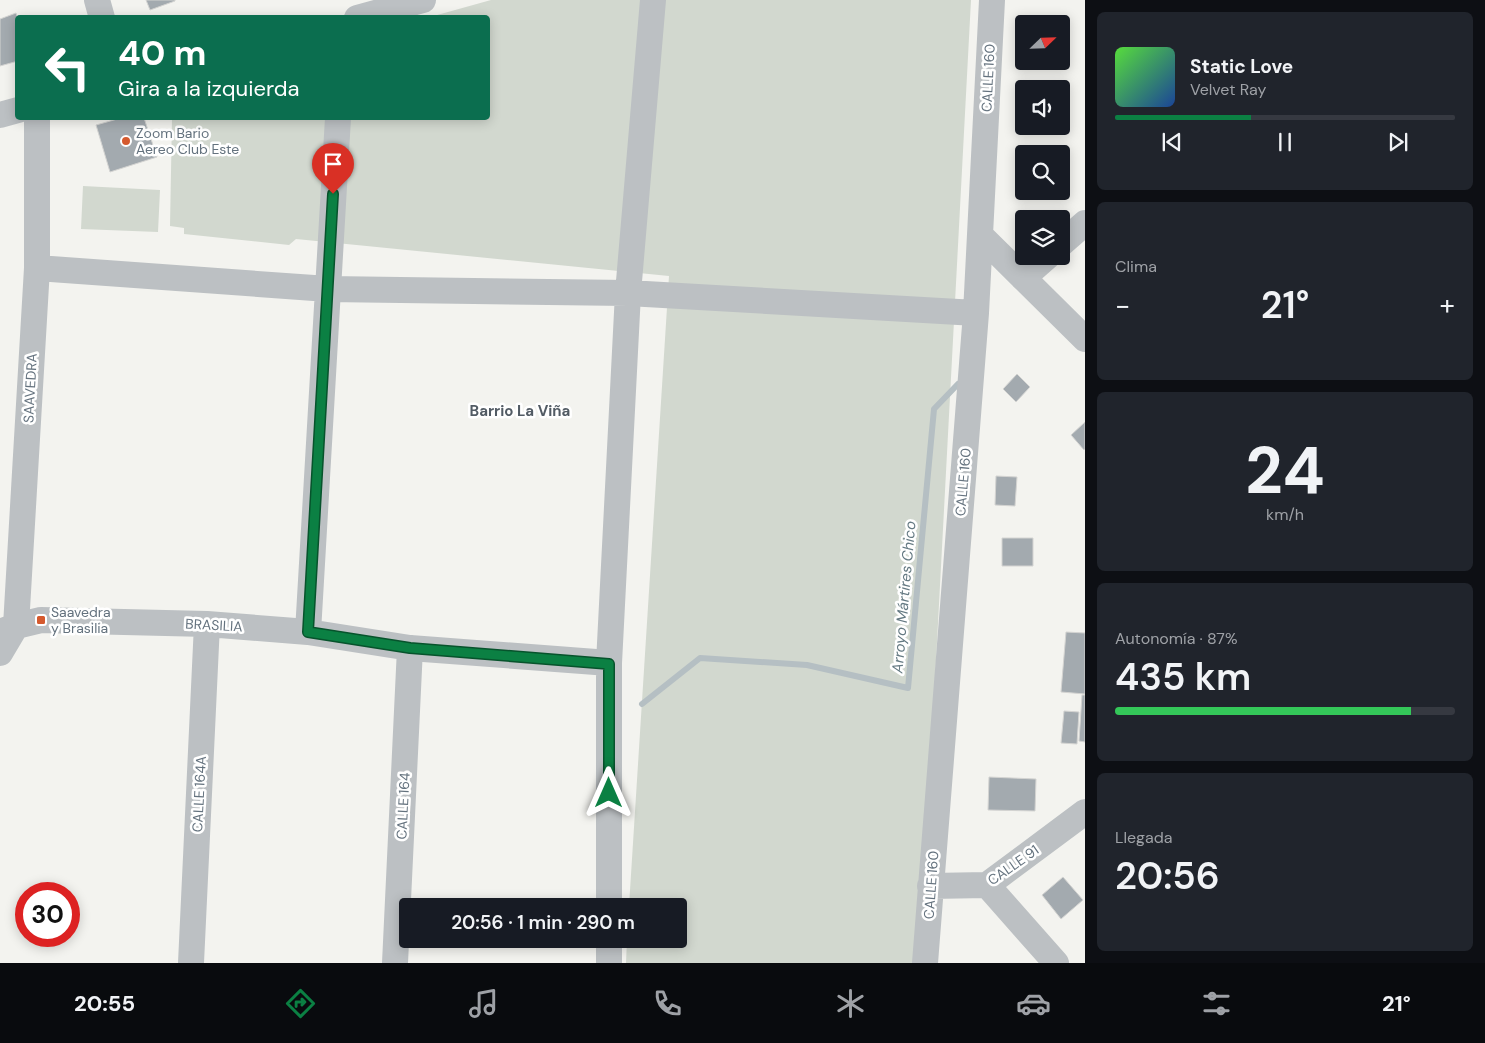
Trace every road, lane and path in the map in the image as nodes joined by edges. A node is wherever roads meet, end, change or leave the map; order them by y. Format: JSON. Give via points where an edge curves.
{"nodes":[{"id":1,"x":97,"y":0,"type":"edge"},
{"id":2,"x":423,"y":0,"type":"edge"},
{"id":3,"x":652,"y":0,"type":"edge"},
{"id":4,"x":992,"y":0,"type":"edge"},
{"id":5,"x":101,"y":15,"type":"edge"},
{"id":6,"x":368,"y":15,"type":"edge"},
{"id":7,"x":15,"y":111,"type":"edge"},
{"id":8,"x":0,"y":114,"type":"edge"},
{"id":9,"x":37,"y":120,"type":"edge"},
{"id":10,"x":338,"y":120,"type":"edge"},
{"id":11,"x":1085,"y":223,"type":"edge"},
{"id":12,"x":980,"y":235,"type":"junction"},
{"id":13,"x":1070,"y":236,"type":"edge"},
{"id":14,"x":1038,"y":265,"type":"edge"},
{"id":15,"x":38,"y":268,"type":"junction"},
{"id":16,"x":1023,"y":278,"type":"junction"},
{"id":17,"x":328,"y":289,"type":"junction"},
{"id":18,"x":628,"y":292,"type":"junction"},
{"id":19,"x":976,"y":313,"type":"junction"},
{"id":20,"x":1085,"y":339,"type":"edge"},
{"id":21,"x":207,"y":624,"type":"junction"},
{"id":22,"x":5,"y":626,"type":"edge"},
{"id":23,"x":308,"y":632,"type":"junction"},
{"id":24,"x":410,"y":648,"type":"junction"},
{"id":25,"x":0,"y":653,"type":"edge"},
{"id":26,"x":609,"y":664,"type":"junction"},
{"id":27,"x":1085,"y":812,"type":"edge"},
{"id":28,"x":930,"y":886,"type":"junction"},
{"id":29,"x":987,"y":886,"type":"junction"},
{"id":30,"x":609,"y":898,"type":"edge"},
{"id":31,"x":609,"y":948,"type":"edge"},
{"id":32,"x":190,"y":963,"type":"edge"},
{"id":33,"x":395,"y":963,"type":"edge"},
{"id":34,"x":609,"y":963,"type":"edge"},
{"id":35,"x":925,"y":963,"type":"edge"},
{"id":36,"x":1056,"y":963,"type":"edge"}],
"edges":[{"from":1,"to":5,"type":"street"},
{"from":2,"to":6,"type":"street"},
{"from":3,"to":18,"type":"street"},
{"from":4,"to":12,"type":"street","name":"CALLE 160"},
{"from":7,"to":8,"type":"street"},
{"from":9,"to":15,"type":"street","name":"SAAVEDRA"},
{"from":10,"to":17,"type":"street"},
{"from":11,"to":13,"type":"street"},
{"from":12,"to":16,"type":"street"},
{"from":12,"to":19,"type":"street","name":"CALLE 160"},
{"from":14,"to":16,"type":"street"},
{"from":15,"to":17,"type":"street"},
{"from":15,"to":22,"type":"street","name":"SAAVEDRA"},
{"from":16,"to":20,"type":"street"},
{"from":17,"to":18,"type":"street"},
{"from":17,"to":23,"type":"street"},
{"from":18,"to":19,"type":"street"},
{"from":18,"to":26,"type":"street"},
{"from":19,"to":28,"type":"street","name":"CALLE 160"},
{"from":21,"to":22,"type":"street","name":"BRASILIA","via":[[41,620]]},
{"from":21,"to":23,"type":"street","name":"BRASILIA"},
{"from":21,"to":32,"type":"street","name":"CALLE 164A"},
{"from":22,"to":25,"type":"street","name":"SAAVEDRA"},
{"from":23,"to":24,"type":"street","name":"BRASILIA"},
{"from":24,"to":26,"type":"street","name":"BRASILIA"},
{"from":24,"to":33,"type":"street","name":"CALLE 164"},
{"from":26,"to":30,"type":"street"},
{"from":27,"to":29,"type":"street","name":"CALLE 91"},
{"from":28,"to":29,"type":"street","name":"CALLE 91"},
{"from":28,"to":35,"type":"street","name":"CALLE 160"},
{"from":29,"to":36,"type":"street"},
{"from":31,"to":34,"type":"street"}]}
